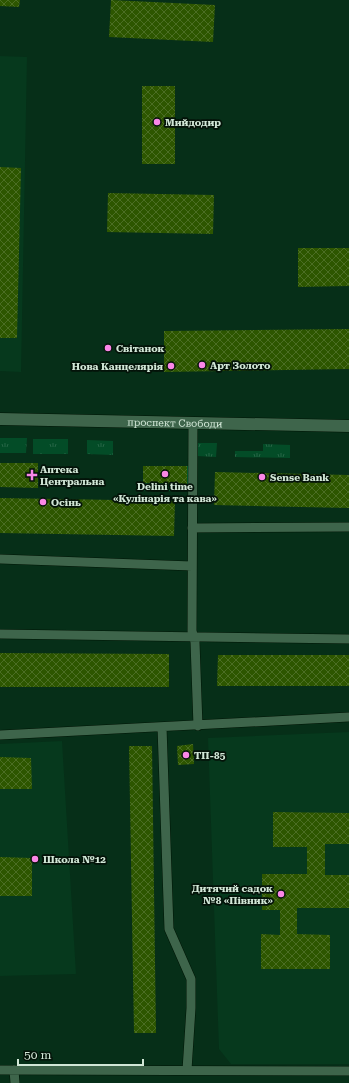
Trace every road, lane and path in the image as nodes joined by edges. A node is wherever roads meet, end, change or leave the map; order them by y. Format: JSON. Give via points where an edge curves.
{"nodes":[{"id":1,"x":0,"y":419,"type":"edge"},
{"id":2,"x":193,"y":423,"type":"junction"},
{"id":3,"x":349,"y":426,"type":"edge"},
{"id":4,"x":349,"y":527,"type":"edge"},
{"id":5,"x":192,"y":528,"type":"junction"},
{"id":6,"x":0,"y":559,"type":"edge"},
{"id":7,"x":192,"y":566,"type":"junction"},
{"id":8,"x":0,"y":634,"type":"edge"},
{"id":9,"x":193,"y":637,"type":"junction"},
{"id":10,"x":349,"y":639,"type":"edge"},
{"id":11,"x":349,"y":717,"type":"edge"},
{"id":12,"x":198,"y":726,"type":"junction"},
{"id":13,"x":162,"y":727,"type":"junction"},
{"id":14,"x":0,"y":735,"type":"edge"},
{"id":15,"x":0,"y":1070,"type":"edge"},
{"id":16,"x":14,"y":1070,"type":"junction"},
{"id":17,"x":187,"y":1070,"type":"junction"},
{"id":18,"x":349,"y":1071,"type":"edge"},
{"id":19,"x":14,"y":1083,"type":"edge"}],
"edges":[{"from":1,"to":2,"type":"street","name":"проспект Свободи"},
{"from":2,"to":3,"type":"street","name":"проспект Свободи"},
{"from":2,"to":5,"type":"lane"},
{"from":4,"to":5,"type":"lane"},
{"from":5,"to":7,"type":"lane"},
{"from":6,"to":7,"type":"lane"},
{"from":7,"to":9,"type":"lane"},
{"from":8,"to":9,"type":"lane"},
{"from":9,"to":10,"type":"lane"},
{"from":9,"to":12,"type":"lane"},
{"from":11,"to":12,"type":"lane"},
{"from":12,"to":13,"type":"lane"},
{"from":13,"to":14,"type":"lane"},
{"from":13,"to":17,"type":"lane","via":[[169,929],[192,979]]},
{"from":15,"to":16,"type":"lane"},
{"from":16,"to":17,"type":"lane"},
{"from":16,"to":19,"type":"lane"},
{"from":17,"to":18,"type":"lane"}]}
